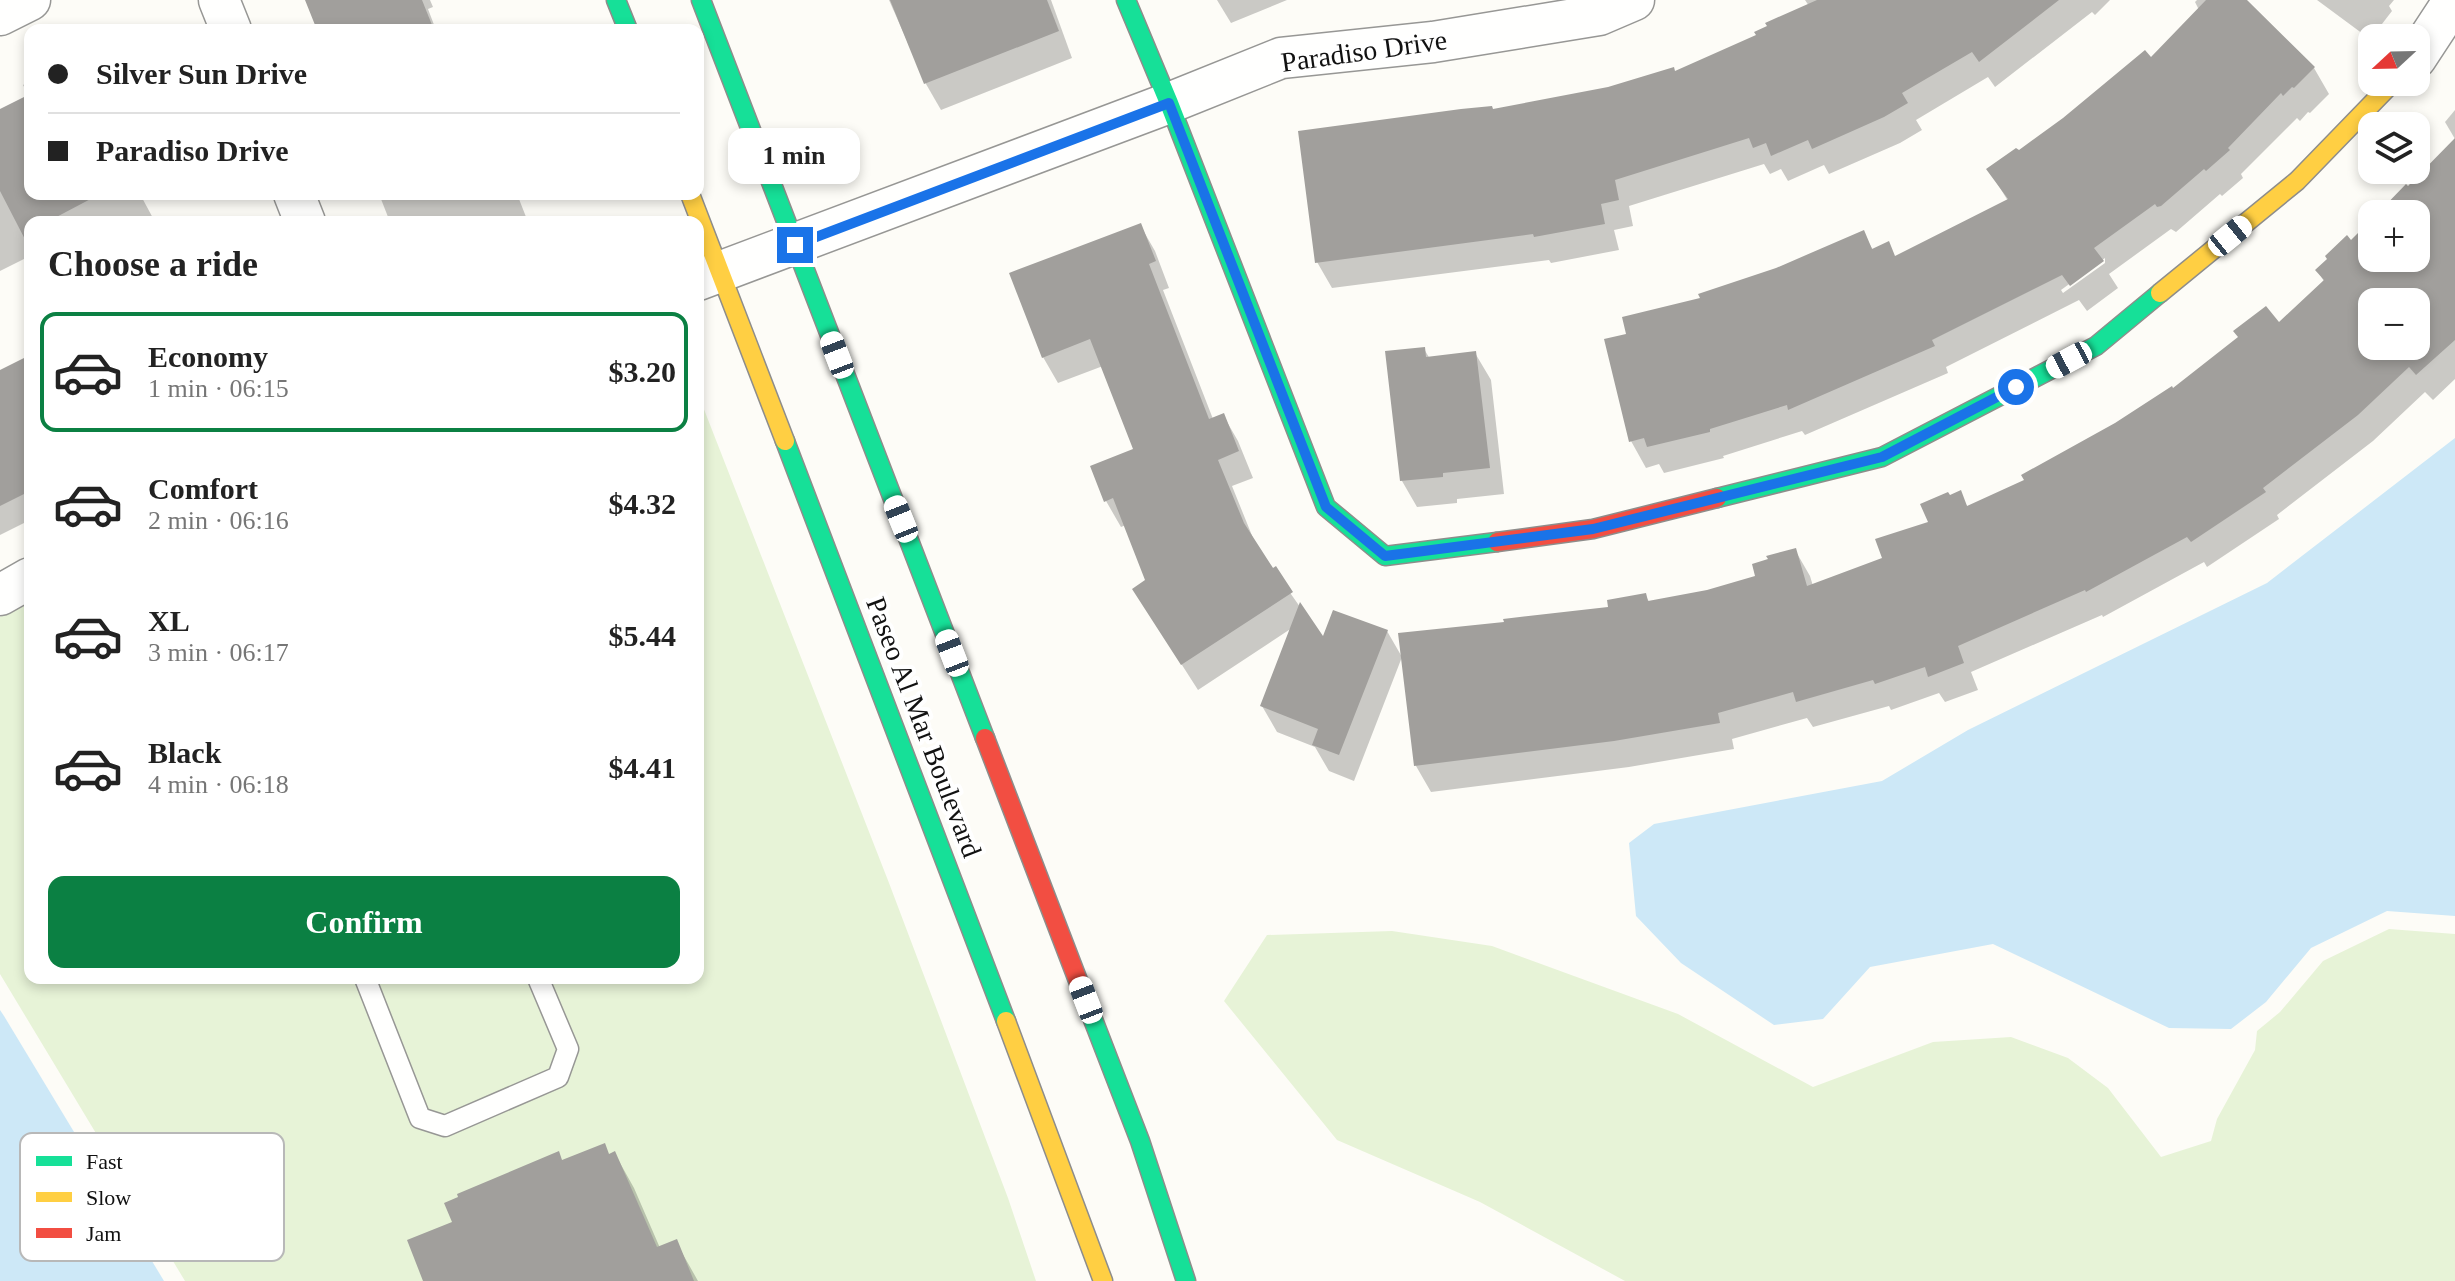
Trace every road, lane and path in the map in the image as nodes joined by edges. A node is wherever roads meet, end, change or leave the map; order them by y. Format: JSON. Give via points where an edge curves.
{"nodes":[{"id":1,"x":30,"y":0,"type":"edge"},
{"id":2,"x":219,"y":0,"type":"edge"},
{"id":3,"x":616,"y":0,"type":"edge"},
{"id":4,"x":701,"y":0,"type":"edge"},
{"id":5,"x":1126,"y":0,"type":"edge"},
{"id":6,"x":1634,"y":0,"type":"edge"},
{"id":7,"x":2454,"y":0,"type":"edge"},
{"id":8,"x":0,"y":15,"type":"edge"},
{"id":9,"x":229,"y":24,"type":"edge"},
{"id":10,"x":626,"y":24,"type":"edge"},
{"id":11,"x":2430,"y":37,"type":"edge"},
{"id":12,"x":2379,"y":96,"type":"edge"},
{"id":13,"x":1169,"y":103,"type":"junction"},
{"id":14,"x":795,"y":245,"type":"junction"},
{"id":15,"x":704,"y":254,"type":"edge"},
{"id":16,"x":709,"y":276,"type":"edge"},
{"id":17,"x":24,"y":581,"type":"edge"},
{"id":18,"x":0,"y":595,"type":"edge"},
{"id":19,"x":367,"y":984,"type":"edge"},
{"id":20,"x":541,"y":984,"type":"edge"},
{"id":21,"x":1103,"y":1281,"type":"edge"},
{"id":22,"x":1186,"y":1281,"type":"edge"}],
"edges":[{"from":1,"to":8,"type":"street"},
{"from":2,"to":9,"type":"street"},
{"from":3,"to":10,"type":"main road"},
{"from":4,"to":14,"type":"main road","name":"Paseo Al Mar Boulevard"},
{"from":5,"to":13,"type":"main road"},
{"from":6,"to":13,"type":"street","name":"Paradiso Drive","via":[[1599,15],[1448,40],[1281,58]]},
{"from":7,"to":11,"type":"street"},
{"from":12,"to":13,"type":"main road","via":[[2297,181],[2096,346],[1882,457],[1593,529],[1385,556],[1326,507]]},
{"from":13,"to":14,"type":"street","name":"Paradiso Drive"},
{"from":14,"to":16,"type":"street","name":"Paradiso Drive"},
{"from":14,"to":22,"type":"main road","name":"Paseo Al Mar Boulevard","via":[[1140,1141]]},
{"from":15,"to":16,"type":"main road","name":"Paseo Al Mar Boulevard"},
{"from":16,"to":21,"type":"main road","name":"Paseo Al Mar Boulevard"},
{"from":17,"to":18,"type":"street"},
{"from":19,"to":20,"type":"lane","via":[[420,1118],[445,1126],[558,1077],[568,1049]]}]}
